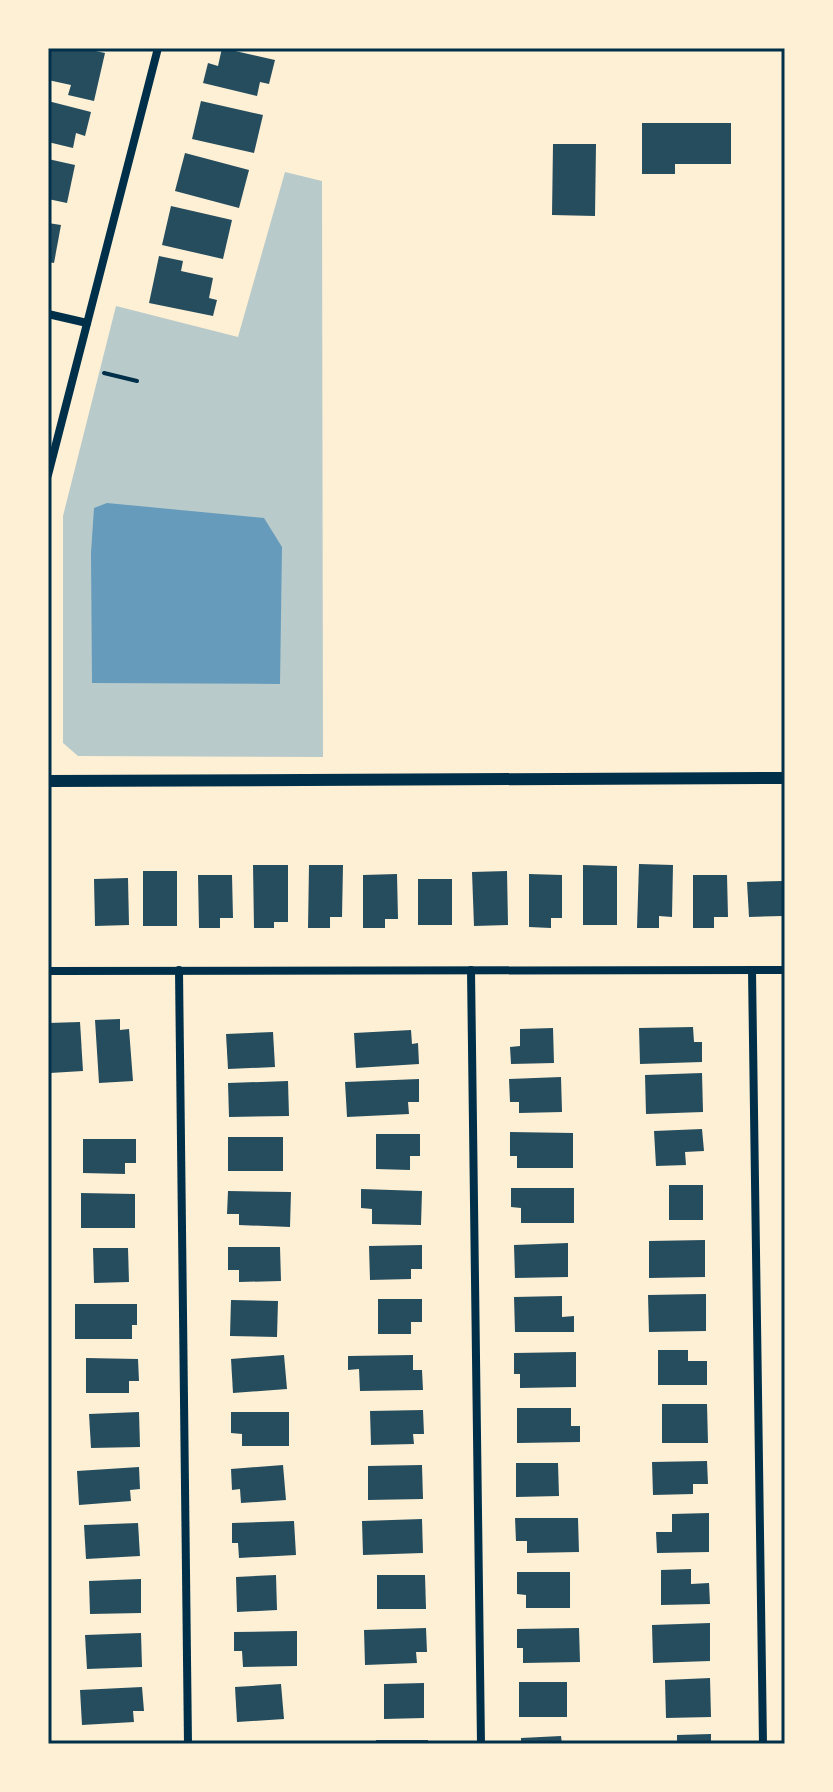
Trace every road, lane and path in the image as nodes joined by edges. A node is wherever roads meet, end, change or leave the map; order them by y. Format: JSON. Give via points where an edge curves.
{"nodes":[{"id":1,"x":158,"y":48,"type":"edge"},
{"id":2,"x":48,"y":314,"type":"edge"},
{"id":3,"x":87,"y":323,"type":"junction"},
{"id":4,"x":104,"y":373,"type":"dead end"},
{"id":5,"x":137,"y":381,"type":"dead end"},
{"id":6,"x":48,"y":475,"type":"edge"},
{"id":7,"x":785,"y":778,"type":"edge"},
{"id":8,"x":48,"y":781,"type":"edge"},
{"id":9,"x":179,"y":970,"type":"junction"},
{"id":10,"x":471,"y":970,"type":"junction"},
{"id":11,"x":752,"y":970,"type":"junction"},
{"id":12,"x":785,"y":970,"type":"edge"},
{"id":13,"x":48,"y":971,"type":"edge"},
{"id":14,"x":188,"y":1744,"type":"edge"},
{"id":15,"x":481,"y":1744,"type":"edge"},
{"id":16,"x":763,"y":1744,"type":"edge"}],
"edges":[{"from":1,"to":3,"type":"street"},
{"from":2,"to":3,"type":"street"},
{"from":3,"to":6,"type":"street"},
{"from":4,"to":5,"type":"path"},
{"from":7,"to":8,"type":"main road"},
{"from":9,"to":10,"type":"street"},
{"from":9,"to":13,"type":"street"},
{"from":9,"to":14,"type":"street"},
{"from":10,"to":11,"type":"street"},
{"from":10,"to":15,"type":"street"},
{"from":11,"to":12,"type":"street"},
{"from":11,"to":16,"type":"street"}]}
